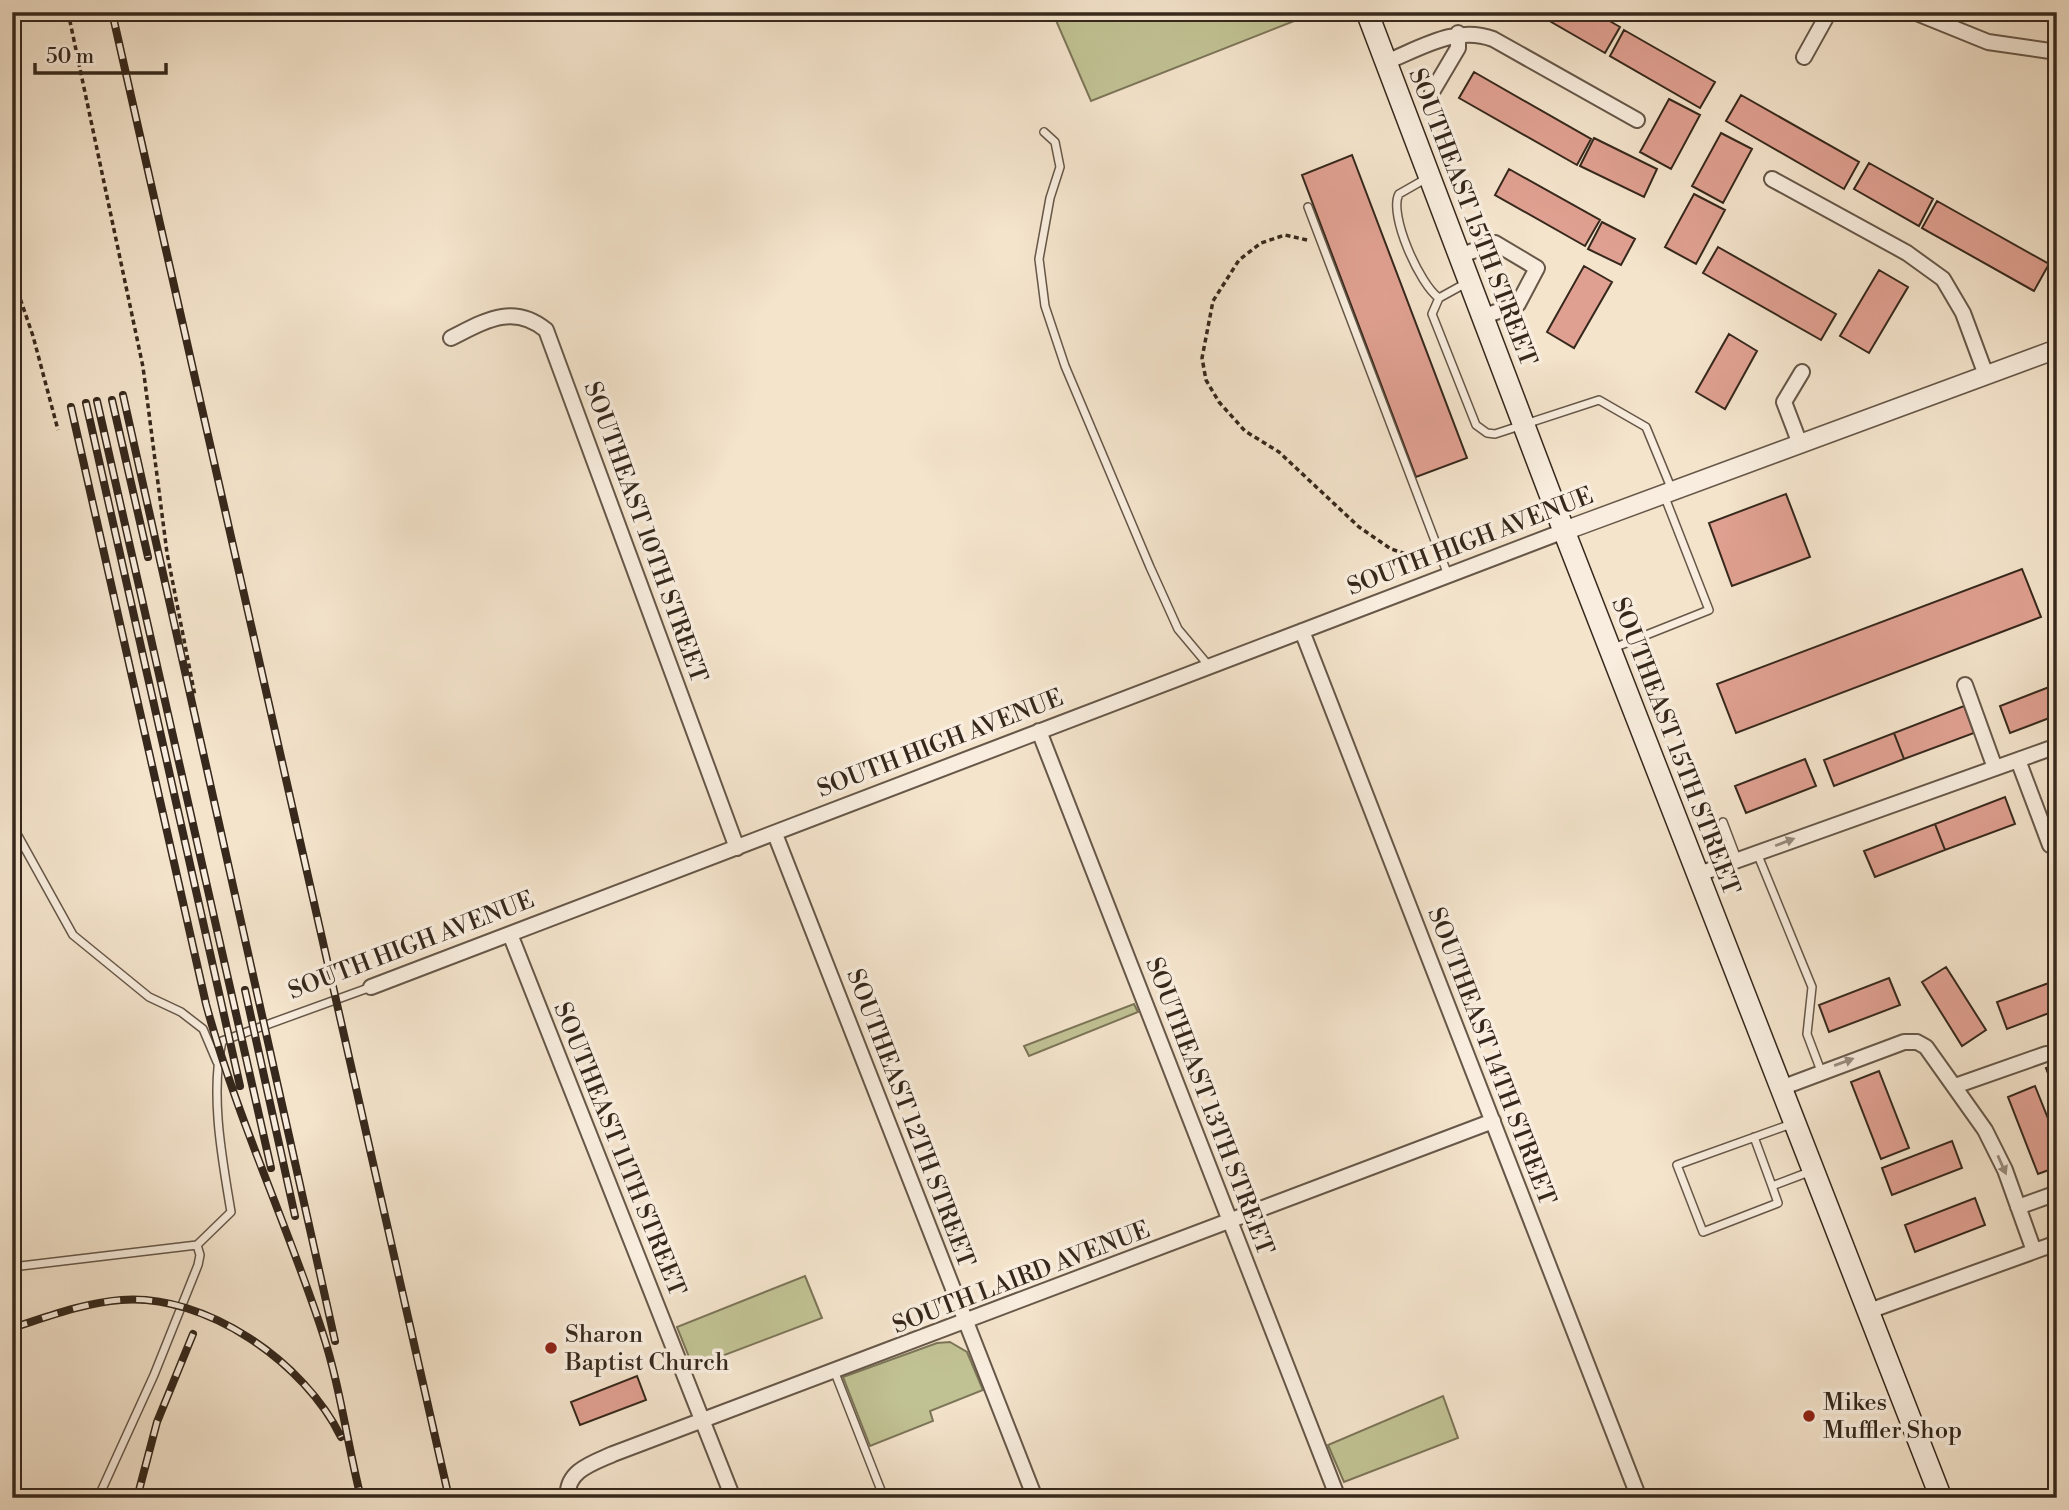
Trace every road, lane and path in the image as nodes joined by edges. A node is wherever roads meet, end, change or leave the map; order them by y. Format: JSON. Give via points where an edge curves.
{"nodes":[{"id":1,"x":68,"y":12,"type":"edge"},
{"id":2,"x":1367,"y":12,"type":"edge"},
{"id":3,"x":1829,"y":12,"type":"edge"},
{"id":4,"x":1914,"y":12,"type":"edge"},
{"id":5,"x":1458,"y":33,"type":"junction"},
{"id":6,"x":2057,"y":52,"type":"edge"},
{"id":7,"x":1804,"y":57,"type":"dead end"},
{"id":8,"x":1386,"y":62,"type":"junction"},
{"id":9,"x":1432,"y":92,"type":"dead end"},
{"id":10,"x":1637,"y":120,"type":"dead end"},
{"id":11,"x":1044,"y":132,"type":"dead end"},
{"id":12,"x":1430,"y":177,"type":"junction"},
{"id":13,"x":1772,"y":179,"type":"dead end"},
{"id":14,"x":1308,"y":207,"type":"dead end"},
{"id":15,"x":1310,"y":241,"type":"dead end"},
{"id":16,"x":1459,"y":256,"type":"junction"},
{"id":17,"x":12,"y":275,"type":"edge"},
{"id":18,"x":1469,"y":281,"type":"junction"},
{"id":19,"x":1438,"y":298,"type":"junction"},
{"id":20,"x":1482,"y":317,"type":"junction"},
{"id":21,"x":451,"y":338,"type":"dead end"},
{"id":22,"x":2057,"y":349,"type":"edge"},
{"id":23,"x":1802,"y":372,"type":"dead end"},
{"id":24,"x":1986,"y":376,"type":"junction"},
{"id":25,"x":1524,"y":426,"type":"junction"},
{"id":26,"x":58,"y":430,"type":"dead end"},
{"id":27,"x":1800,"y":444,"type":"junction"},
{"id":28,"x":1668,"y":493,"type":"junction"},
{"id":29,"x":1564,"y":531,"type":"junction"},
{"id":30,"x":1445,"y":569,"type":"junction"},
{"id":31,"x":1301,"y":631,"type":"junction"},
{"id":32,"x":1611,"y":650,"type":"junction"},
{"id":33,"x":1209,"y":666,"type":"junction"},
{"id":34,"x":1965,"y":685,"type":"dead end"},
{"id":35,"x":195,"y":696,"type":"dead end"},
{"id":36,"x":1039,"y":731,"type":"junction"},
{"id":37,"x":2057,"y":746,"type":"edge"},
{"id":38,"x":2018,"y":760,"type":"junction"},
{"id":39,"x":1995,"y":768,"type":"junction"},
{"id":40,"x":1723,"y":822,"type":"dead end"},
{"id":41,"x":12,"y":825,"type":"edge"},
{"id":42,"x":775,"y":834,"type":"junction"},
{"id":43,"x":2050,"y":845,"type":"dead end"},
{"id":44,"x":737,"y":848,"type":"junction"},
{"id":45,"x":1757,"y":852,"type":"junction"},
{"id":46,"x":1737,"y":859,"type":"junction"},
{"id":47,"x":1699,"y":874,"type":"junction"},
{"id":48,"x":510,"y":933,"type":"junction"},
{"id":49,"x":371,"y":988,"type":"joint"},
{"id":50,"x":2046,"y":1054,"type":"dead end"},
{"id":51,"x":217,"y":1063,"type":"junction"},
{"id":52,"x":1821,"y":1071,"type":"junction"},
{"id":53,"x":1955,"y":1086,"type":"junction"},
{"id":54,"x":1781,"y":1088,"type":"junction"},
{"id":55,"x":1493,"y":1121,"type":"junction"},
{"id":56,"x":1794,"y":1123,"type":"junction"},
{"id":57,"x":1754,"y":1137,"type":"junction"},
{"id":58,"x":1814,"y":1170,"type":"junction"},
{"id":59,"x":1772,"y":1186,"type":"junction"},
{"id":60,"x":2057,"y":1193,"type":"edge"},
{"id":61,"x":2018,"y":1207,"type":"junction"},
{"id":62,"x":1231,"y":1221,"type":"junction"},
{"id":63,"x":2057,"y":1243,"type":"edge"},
{"id":64,"x":197,"y":1245,"type":"junction"},
{"id":65,"x":2034,"y":1251,"type":"junction"},
{"id":66,"x":12,"y":1267,"type":"edge"},
{"id":67,"x":1869,"y":1311,"type":"junction"},
{"id":68,"x":967,"y":1322,"type":"junction"},
{"id":69,"x":835,"y":1373,"type":"junction"},
{"id":70,"x":703,"y":1422,"type":"junction"},
{"id":71,"x":98,"y":1498,"type":"edge"},
{"id":72,"x":568,"y":1498,"type":"edge"},
{"id":73,"x":733,"y":1498,"type":"edge"},
{"id":74,"x":884,"y":1498,"type":"edge"},
{"id":75,"x":1035,"y":1498,"type":"edge"},
{"id":76,"x":1339,"y":1498,"type":"edge"},
{"id":77,"x":1639,"y":1498,"type":"edge"},
{"id":78,"x":1941,"y":1498,"type":"edge"}],
"edges":[{"from":1,"to":35,"type":"path","via":[[144,367],[167,553]]},
{"from":2,"to":8,"type":"main road","name":"SOUTHEAST 15TH STREET"},
{"from":3,"to":7,"type":"street"},
{"from":4,"to":6,"type":"street","via":[[1988,42]]},
{"from":5,"to":8,"type":"street"},
{"from":5,"to":9,"type":"street","via":[[1458,48]]},
{"from":5,"to":10,"type":"street","via":[[1476,32],[1493,38]]},
{"from":8,"to":12,"type":"main road","name":"SOUTHEAST 15TH STREET"},
{"from":11,"to":33,"type":"lane","via":[[1055,142],[1060,167],[1039,260],[1045,306],[1065,366],[1178,629]]},
{"from":12,"to":16,"type":"main road","name":"SOUTHEAST 15TH STREET"},
{"from":12,"to":19,"type":"lane","via":[[1399,194],[1395,210],[1421,278]]},
{"from":13,"to":24,"type":"street","via":[[1908,253],[1943,279],[1963,313]]},
{"from":14,"to":30,"type":"lane"},
{"from":15,"to":30,"type":"path","via":[[1285,234],[1261,243],[1239,260],[1213,301],[1202,358],[1206,380],[1245,431],[1279,452],[1359,527],[1391,549]]},
{"from":16,"to":18,"type":"main road","name":"SOUTHEAST 15TH STREET"},
{"from":16,"to":20,"type":"street","via":[[1495,243],[1537,268],[1518,304]]},
{"from":17,"to":26,"type":"path"},
{"from":18,"to":19,"type":"lane"},
{"from":18,"to":20,"type":"main road","name":"SOUTHEAST 15TH STREET"},
{"from":19,"to":25,"type":"lane","via":[[1432,314],[1476,425],[1495,434]]},
{"from":20,"to":25,"type":"main road","name":"SOUTHEAST 15TH STREET"},
{"from":21,"to":44,"type":"street","name":"SOUTHEAST 10TH STREET","via":[[504,316],[530,317],[546,330]]},
{"from":22,"to":24,"type":"street","name":"SOUTH HIGH AVENUE"},
{"from":23,"to":27,"type":"street","via":[[1784,402]]},
{"from":24,"to":27,"type":"street","name":"SOUTH HIGH AVENUE"},
{"from":25,"to":28,"type":"lane","via":[[1599,400],[1646,427]]},
{"from":25,"to":29,"type":"main road","name":"SOUTHEAST 15TH STREET"},
{"from":27,"to":28,"type":"street","name":"SOUTH HIGH AVENUE"},
{"from":28,"to":29,"type":"street","name":"SOUTH HIGH AVENUE"},
{"from":28,"to":32,"type":"lane","via":[[1709,610]]},
{"from":29,"to":30,"type":"street","name":"SOUTH HIGH AVENUE"},
{"from":29,"to":32,"type":"main road","name":"SOUTHEAST 15TH STREET"},
{"from":30,"to":31,"type":"street","name":"SOUTH HIGH AVENUE"},
{"from":31,"to":33,"type":"street","name":"SOUTH HIGH AVENUE"},
{"from":31,"to":55,"type":"street","name":"SOUTHEAST 14TH STREET"},
{"from":32,"to":47,"type":"main road","name":"SOUTHEAST 15TH STREET"},
{"from":33,"to":36,"type":"street","name":"SOUTH HIGH AVENUE"},
{"from":34,"to":39,"type":"street"},
{"from":36,"to":42,"type":"street","name":"SOUTH HIGH AVENUE"},
{"from":36,"to":62,"type":"street","name":"SOUTHEAST 13TH STREET"},
{"from":37,"to":38,"type":"street"},
{"from":38,"to":39,"type":"street"},
{"from":38,"to":43,"type":"street"},
{"from":45,"to":39,"type":"street","one_way":true},
{"from":40,"to":46,"type":"lane"},
{"from":41,"to":51,"type":"lane","via":[[73,935],[149,997],[204,1029]]},
{"from":42,"to":44,"type":"street","name":"SOUTH HIGH AVENUE"},
{"from":42,"to":68,"type":"street","name":"SOUTHEAST 12TH STREET"},
{"from":44,"to":48,"type":"street","name":"SOUTH HIGH AVENUE"},
{"from":45,"to":46,"type":"street"},
{"from":45,"to":52,"type":"lane","via":[[1812,987],[1807,1034]]},
{"from":46,"to":47,"type":"street"},
{"from":47,"to":54,"type":"main road","name":"SOUTHEAST 15TH STREET"},
{"from":48,"to":49,"type":"street","name":"SOUTH HIGH AVENUE"},
{"from":48,"to":70,"type":"street","name":"SOUTHEAST 11TH STREET"},
{"from":49,"to":51,"type":"lane","name":"SOUTH HIGH AVENUE","via":[[222,1041]]},
{"from":50,"to":53,"type":"street"},
{"from":51,"to":64,"type":"lane","via":[[222,1155],[231,1212]]},
{"from":52,"to":53,"type":"street","one_way":true,"via":[[1912,1042],[1933,1053]]},
{"from":52,"to":54,"type":"street"},
{"from":53,"to":61,"type":"street","one_way":true,"via":[[1985,1130]]},
{"from":54,"to":56,"type":"main road","name":"SOUTHEAST 15TH STREET"},
{"from":55,"to":62,"type":"street","name":"SOUTH LAIRD AVENUE"},
{"from":55,"to":77,"type":"street","name":"SOUTHEAST 14TH STREET"},
{"from":56,"to":57,"type":"lane"},
{"from":56,"to":58,"type":"main road","name":"SOUTHEAST 15TH STREET"},
{"from":57,"to":59,"type":"lane"},
{"from":57,"to":59,"type":"lane","via":[[1677,1165],[1703,1232],[1779,1203]]},
{"from":58,"to":59,"type":"lane"},
{"from":58,"to":67,"type":"main road","name":"SOUTHEAST 15TH STREET"},
{"from":60,"to":61,"type":"street"},
{"from":61,"to":65,"type":"street"},
{"from":62,"to":68,"type":"street","name":"SOUTH LAIRD AVENUE"},
{"from":62,"to":76,"type":"street","name":"SOUTHEAST 13TH STREET"},
{"from":63,"to":65,"type":"street"},
{"from":64,"to":66,"type":"lane"},
{"from":64,"to":71,"type":"lane","via":[[198,1265]]},
{"from":65,"to":67,"type":"street"},
{"from":67,"to":78,"type":"main road","name":"SOUTHEAST 15TH STREET"},
{"from":68,"to":69,"type":"street","name":"SOUTH LAIRD AVENUE"},
{"from":68,"to":75,"type":"street","name":"SOUTHEAST 12TH STREET"},
{"from":69,"to":70,"type":"street","name":"SOUTH LAIRD AVENUE"},
{"from":69,"to":74,"type":"lane"},
{"from":70,"to":72,"type":"street","name":"SOUTH LAIRD AVENUE","via":[[589,1465],[570,1482]]},
{"from":70,"to":73,"type":"street","name":"SOUTHEAST 11TH STREET"}]}
